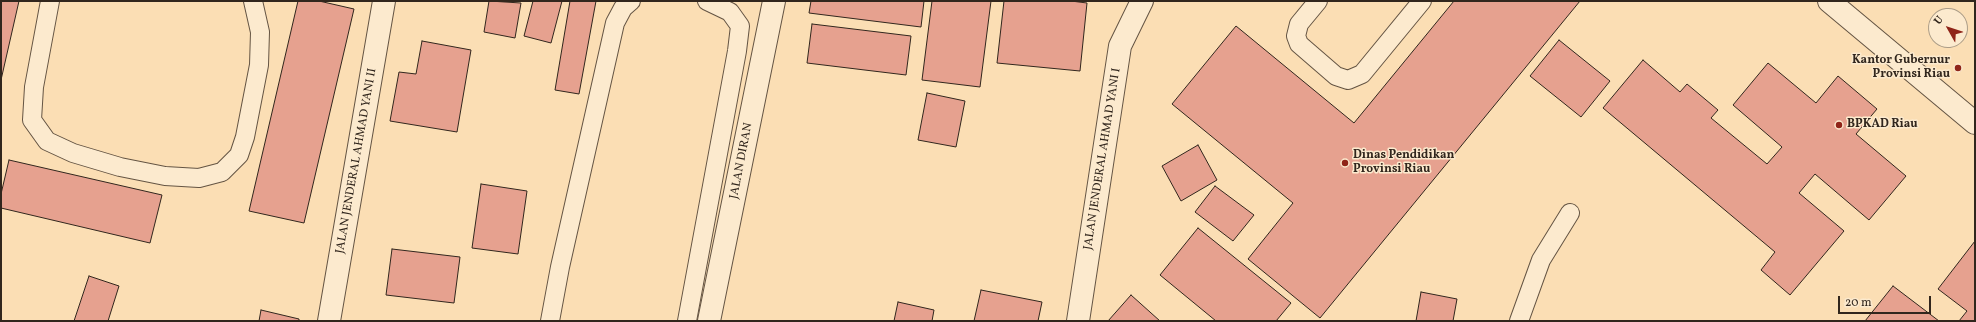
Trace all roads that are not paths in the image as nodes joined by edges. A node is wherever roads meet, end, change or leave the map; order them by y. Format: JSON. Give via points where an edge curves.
{"nodes":[{"id":1,"x":50,"y":1,"type":"edge"},
{"id":2,"x":253,"y":1,"type":"edge"},
{"id":3,"x":384,"y":1,"type":"edge"},
{"id":4,"x":631,"y":1,"type":"edge"},
{"id":5,"x":707,"y":1,"type":"edge"},
{"id":6,"x":774,"y":1,"type":"edge"},
{"id":7,"x":1142,"y":1,"type":"edge"},
{"id":8,"x":1318,"y":1,"type":"edge"},
{"id":9,"x":1422,"y":1,"type":"edge"},
{"id":10,"x":1829,"y":1,"type":"edge"},
{"id":11,"x":1975,"y":123,"type":"edge"},
{"id":12,"x":1570,"y":213,"type":"dead end"},
{"id":13,"x":329,"y":321,"type":"edge"},
{"id":14,"x":550,"y":321,"type":"edge"},
{"id":15,"x":687,"y":321,"type":"edge"},
{"id":16,"x":709,"y":321,"type":"edge"},
{"id":17,"x":1078,"y":321,"type":"edge"},
{"id":18,"x":1519,"y":321,"type":"edge"}],
"edges":[{"from":1,"to":2,"type":"lane","via":[[34,87],[32,120],[47,141],[73,153],[120,167],[165,176],[199,178],[222,172],[239,155],[245,137],[259,65],[260,32]]},
{"from":3,"to":13,"type":"street","name":"JALAN JENDERAL AHMAD YANI II"},
{"from":4,"to":14,"type":"lane","via":[[623,8],[615,23]]},
{"from":5,"to":15,"type":"lane","via":[[730,12],[740,26]]},
{"from":6,"to":16,"type":"street","name":"JALAN DIRAN"},
{"from":7,"to":17,"type":"street","name":"JALAN JENDERAL AHMAD YANI I","via":[[1120,46]]},
{"from":8,"to":9,"type":"lane","via":[[1299,24],[1296,36],[1299,44],[1336,76],[1348,80],[1362,74]]},
{"from":10,"to":11,"type":"street"},
{"from":12,"to":18,"type":"lane","via":[[1541,260]]}]}
